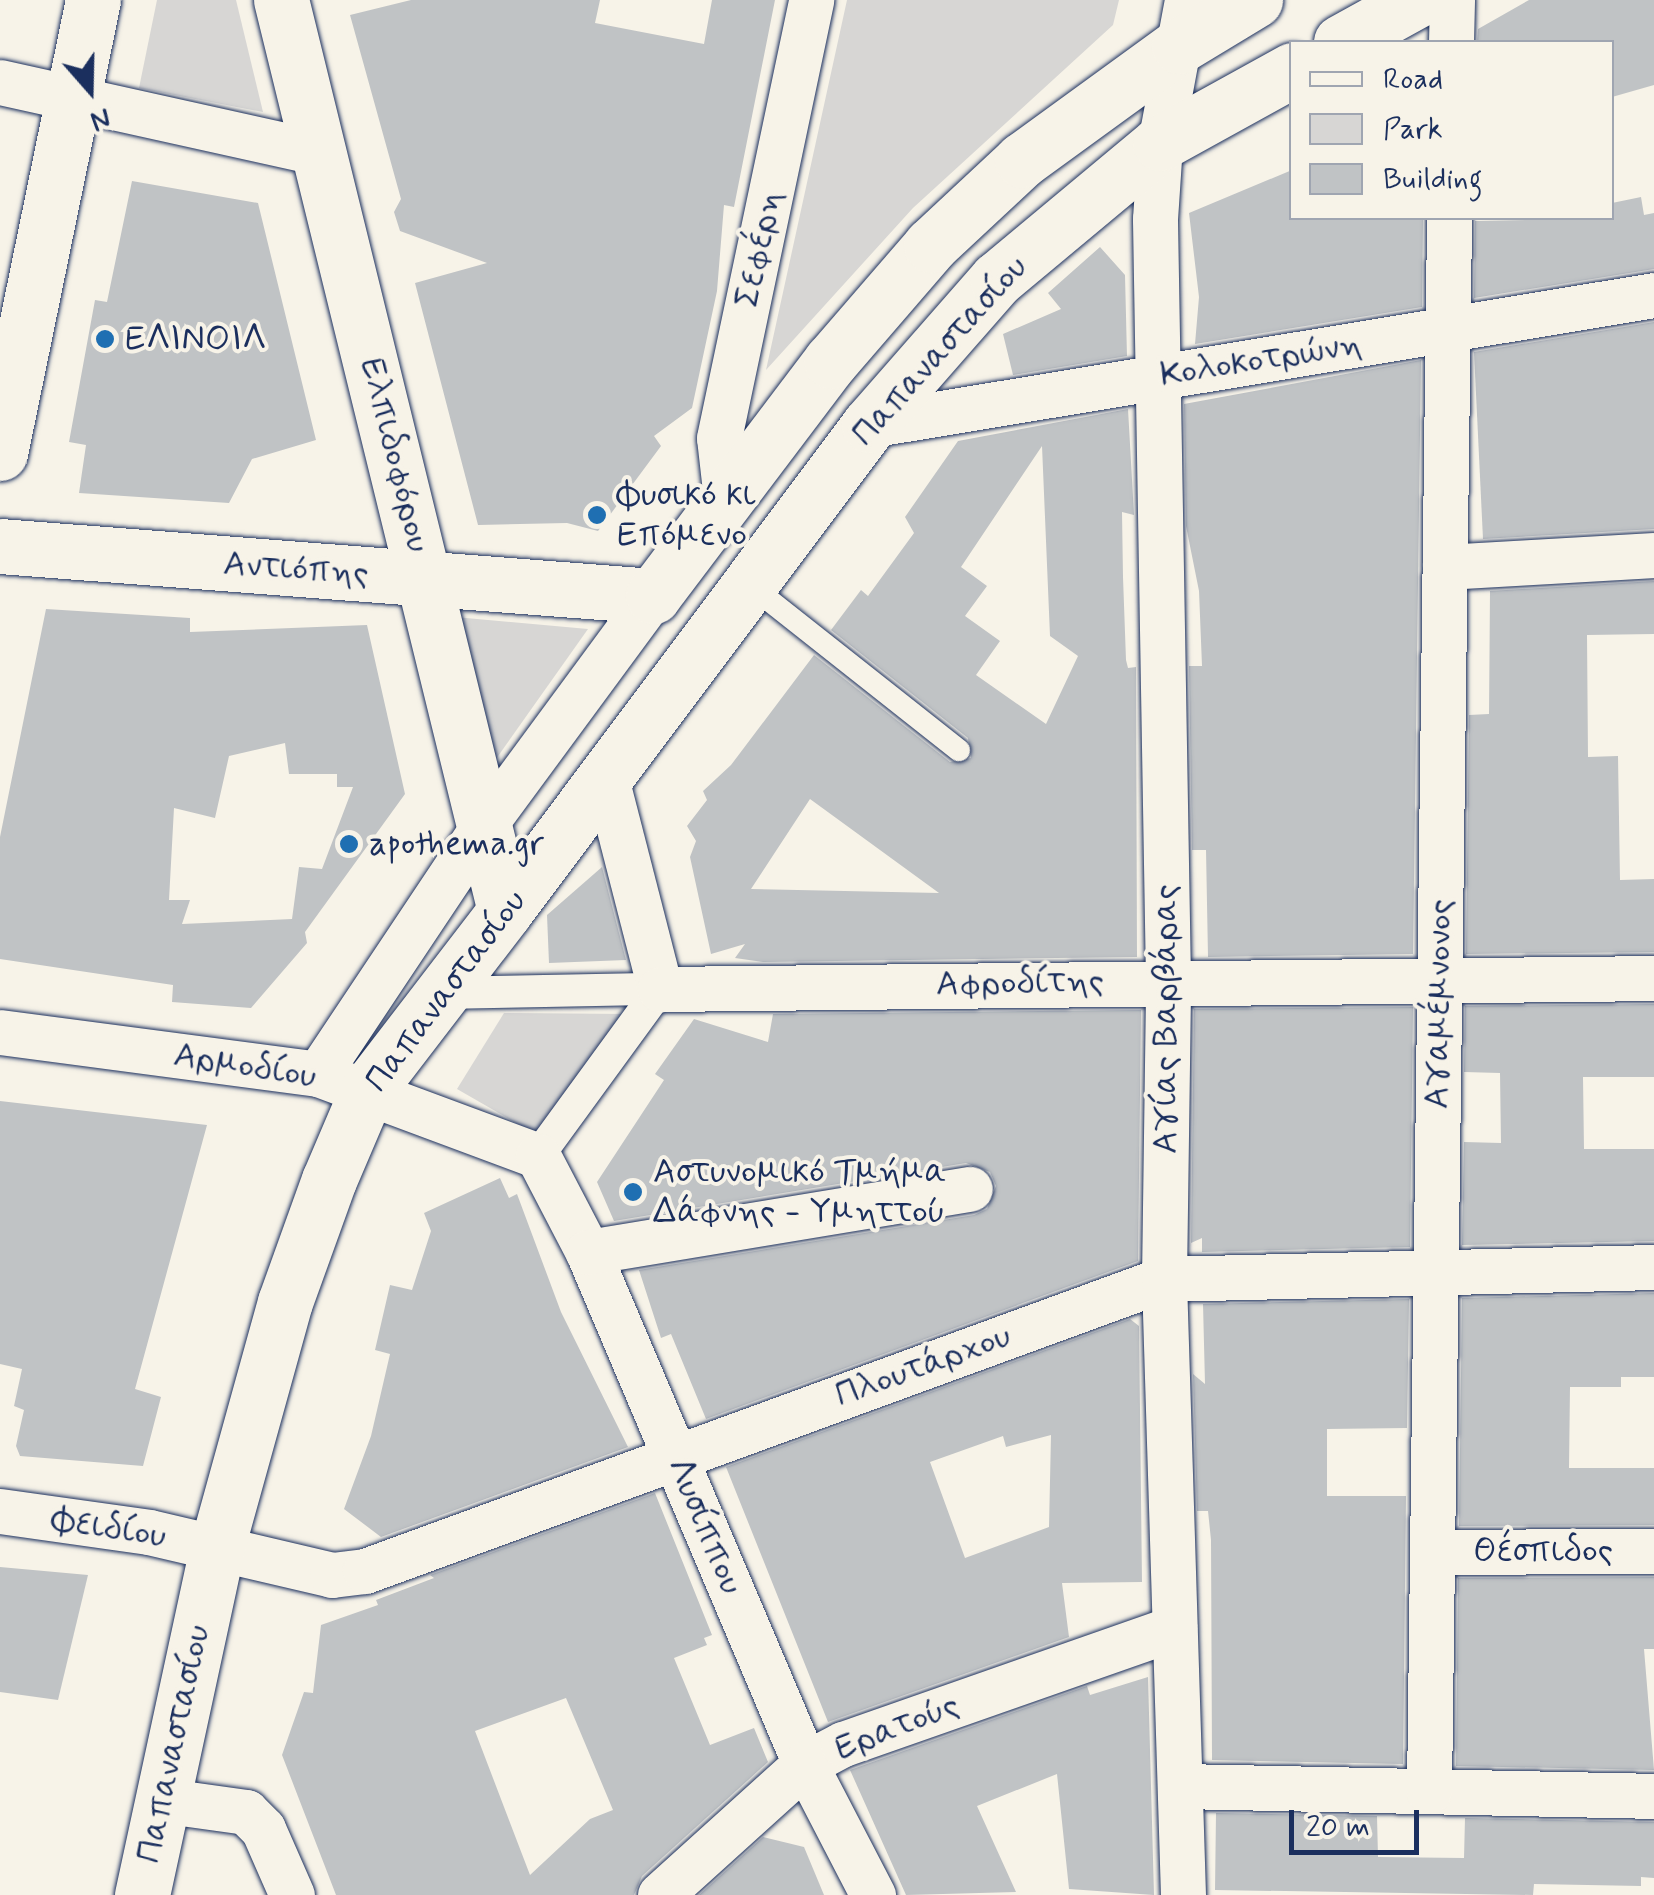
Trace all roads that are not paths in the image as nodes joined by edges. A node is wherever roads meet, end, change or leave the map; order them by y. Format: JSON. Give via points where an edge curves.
{"nodes":[{"id":1,"x":93,"y":0,"type":"edge"},
{"id":2,"x":281,"y":0,"type":"edge"},
{"id":3,"x":810,"y":0,"type":"edge"},
{"id":4,"x":1256,"y":0,"type":"edge"},
{"id":5,"x":1417,"y":0,"type":"edge"},
{"id":6,"x":1452,"y":0,"type":"edge"},
{"id":7,"x":1183,"y":23,"type":"edge"},
{"id":8,"x":1345,"y":40,"type":"edge"},
{"id":9,"x":1451,"y":40,"type":"edge"},
{"id":10,"x":1289,"y":72,"type":"edge"},
{"id":11,"x":0,"y":82,"type":"edge"},
{"id":12,"x":75,"y":98,"type":"junction"},
{"id":13,"x":1160,"y":143,"type":"junction"},
{"id":14,"x":320,"y":154,"type":"junction"},
{"id":15,"x":1449,"y":220,"type":"edge"},
{"id":16,"x":1654,"y":295,"type":"edge"},
{"id":17,"x":1448,"y":329,"type":"junction"},
{"id":18,"x":1158,"y":377,"type":"junction"},
{"id":19,"x":869,"y":425,"type":"junction"},
{"id":20,"x":0,"y":454,"type":"edge"},
{"id":21,"x":726,"y":499,"type":"junction"},
{"id":22,"x":0,"y":546,"type":"edge"},
{"id":23,"x":1654,"y":555,"type":"edge"},
{"id":24,"x":1445,"y":567,"type":"junction"},
{"id":25,"x":426,"y":579,"type":"junction"},
{"id":26,"x":750,"y":586,"type":"junction"},
{"id":27,"x":653,"y":596,"type":"junction"},
{"id":28,"x":960,"y":750,"type":"dead end"},
{"id":29,"x":607,"y":782,"type":"junction"},
{"id":30,"x":484,"y":825,"type":"junction"},
{"id":31,"x":505,"y":911,"type":"junction"},
{"id":32,"x":1654,"y":978,"type":"edge"},
{"id":33,"x":1439,"y":979,"type":"junction"},
{"id":34,"x":1168,"y":980,"type":"junction"},
{"id":35,"x":660,"y":989,"type":"junction"},
{"id":36,"x":442,"y":992,"type":"junction"},
{"id":37,"x":0,"y":1032,"type":"edge"},
{"id":38,"x":342,"y":1082,"type":"junction"},
{"id":39,"x":538,"y":1156,"type":"junction"},
{"id":40,"x":970,"y":1189,"type":"dead end"},
{"id":41,"x":588,"y":1252,"type":"junction"},
{"id":42,"x":1654,"y":1267,"type":"edge"},
{"id":43,"x":1436,"y":1272,"type":"junction"},
{"id":44,"x":1164,"y":1279,"type":"junction"},
{"id":45,"x":675,"y":1456,"type":"junction"},
{"id":46,"x":0,"y":1512,"type":"edge"},
{"id":47,"x":217,"y":1546,"type":"junction"},
{"id":48,"x":1654,"y":1550,"type":"edge"},
{"id":49,"x":1432,"y":1552,"type":"junction"},
{"id":50,"x":1174,"y":1628,"type":"junction"},
{"id":51,"x":805,"y":1764,"type":"junction"},
{"id":52,"x":1181,"y":1786,"type":"junction"},
{"id":53,"x":1430,"y":1791,"type":"junction"},
{"id":54,"x":1654,"y":1796,"type":"edge"},
{"id":55,"x":160,"y":1800,"type":"junction"},
{"id":56,"x":142,"y":1895,"type":"edge"},
{"id":57,"x":292,"y":1895,"type":"edge"},
{"id":58,"x":660,"y":1895,"type":"edge"},
{"id":59,"x":872,"y":1895,"type":"edge"},
{"id":60,"x":1182,"y":1895,"type":"edge"}],
"edges":[{"from":1,"to":12,"type":"street"},
{"from":2,"to":14,"type":"street","name":"Ελπιδοφόρου"},
{"from":3,"to":21,"type":"street","name":"Σεφέρη","via":[[719,438]]},
{"from":4,"to":7,"type":"street","name":"Παπαναστασίου"},
{"from":5,"to":8,"type":"street"},
{"from":6,"to":9,"type":"street"},
{"from":7,"to":13,"type":"street","name":"Αγίας Βαρβάρας"},
{"from":7,"to":21,"type":"street","name":"Παπαναστασίου","via":[[931,245]]},
{"from":10,"to":13,"type":"street","name":"Παπαναστασίου"},
{"from":11,"to":12,"type":"street"},
{"from":12,"to":14,"type":"street"},
{"from":12,"to":20,"type":"street"},
{"from":13,"to":18,"type":"street","name":"Αγίας Βαρβάρας"},
{"from":13,"to":19,"type":"street","name":"Παπαναστασίου","via":[[997,280]]},
{"from":14,"to":25,"type":"street","name":"Ελπιδοφόρου"},
{"from":15,"to":17,"type":"street","name":"Αγαμέμνονος"},
{"from":16,"to":17,"type":"street","name":"Κολοκοτρώνη"},
{"from":17,"to":18,"type":"street","name":"Κολοκοτρώνη"},
{"from":17,"to":24,"type":"street","name":"Αγαμέμνονος"},
{"from":18,"to":19,"type":"street","name":"Κολοκοτρώνη"},
{"from":18,"to":34,"type":"street","name":"Αγίας Βαρβάρας"},
{"from":19,"to":26,"type":"street","name":"Παπαναστασίου"},
{"from":21,"to":27,"type":"street","name":"Παπαναστασίου"},
{"from":22,"to":25,"type":"street","name":"Αντιόπης"},
{"from":23,"to":24,"type":"street"},
{"from":24,"to":33,"type":"street","name":"Αγαμέμνονος"},
{"from":25,"to":27,"type":"street","name":"Αντιόπης"},
{"from":25,"to":30,"type":"street","name":"Ελπιδοφόρου"},
{"from":26,"to":28,"type":"lane"},
{"from":26,"to":29,"type":"street","name":"Παπαναστασίου"},
{"from":27,"to":30,"type":"street","name":"Παπαναστασίου"},
{"from":29,"to":31,"type":"street","name":"Παπαναστασίου"},
{"from":29,"to":35,"type":"street"},
{"from":30,"to":31,"type":"street","name":"Ελπιδοφόρου"},
{"from":30,"to":38,"type":"street","name":"Παπαναστασίου"},
{"from":31,"to":36,"type":"street","name":"Παπαναστασίου"},
{"from":32,"to":33,"type":"street","name":"Αφροδίτης"},
{"from":33,"to":34,"type":"street","name":"Αφροδίτης"},
{"from":33,"to":43,"type":"street","name":"Αγαμέμνονος"},
{"from":34,"to":35,"type":"street","name":"Αφροδίτης"},
{"from":34,"to":44,"type":"street","name":"Αγίας Βαρβάρας"},
{"from":35,"to":36,"type":"street"},
{"from":35,"to":39,"type":"street"},
{"from":36,"to":38,"type":"street","name":"Παπαναστασίου"},
{"from":37,"to":38,"type":"street","name":"Αρμοδίου"},
{"from":38,"to":39,"type":"street","name":"Αρμοδίου"},
{"from":38,"to":47,"type":"street","name":"Παπαναστασίου"},
{"from":39,"to":41,"type":"street","name":"Λυσίππου"},
{"from":40,"to":41,"type":"street"},
{"from":41,"to":45,"type":"street","name":"Λυσίππου"},
{"from":42,"to":43,"type":"street","name":"Πλουτάρχου"},
{"from":43,"to":44,"type":"street","name":"Πλουτάρχου"},
{"from":43,"to":49,"type":"street","name":"Αγαμέμνονος"},
{"from":44,"to":45,"type":"street","name":"Πλουτάρχου"},
{"from":44,"to":50,"type":"street","name":"Αγίας Βαρβάρας"},
{"from":45,"to":47,"type":"street","name":"Πλουτάρχου","via":[[365,1571],[332,1575]]},
{"from":45,"to":51,"type":"street","name":"Λυσίππου"},
{"from":46,"to":47,"type":"street","name":"Φειδίου"},
{"from":47,"to":55,"type":"street","name":"Παπαναστασίου"},
{"from":48,"to":49,"type":"street","name":"Θέσπιδος"},
{"from":49,"to":53,"type":"street","name":"Αγαμέμνονος"},
{"from":50,"to":51,"type":"street","name":"Ερατούς","via":[[844,1744]]},
{"from":50,"to":52,"type":"street","name":"Αγίας Βαρβάρας"},
{"from":51,"to":58,"type":"street","name":"Ερατούς"},
{"from":51,"to":59,"type":"street","name":"Λυσίππου"},
{"from":52,"to":53,"type":"street"},
{"from":52,"to":60,"type":"street","name":"Αγίας Βαρβάρας"},
{"from":53,"to":54,"type":"street"},
{"from":55,"to":56,"type":"street","name":"Παπαναστασίου"},
{"from":55,"to":57,"type":"street","via":[[246,1812],[264,1829]]}]}
